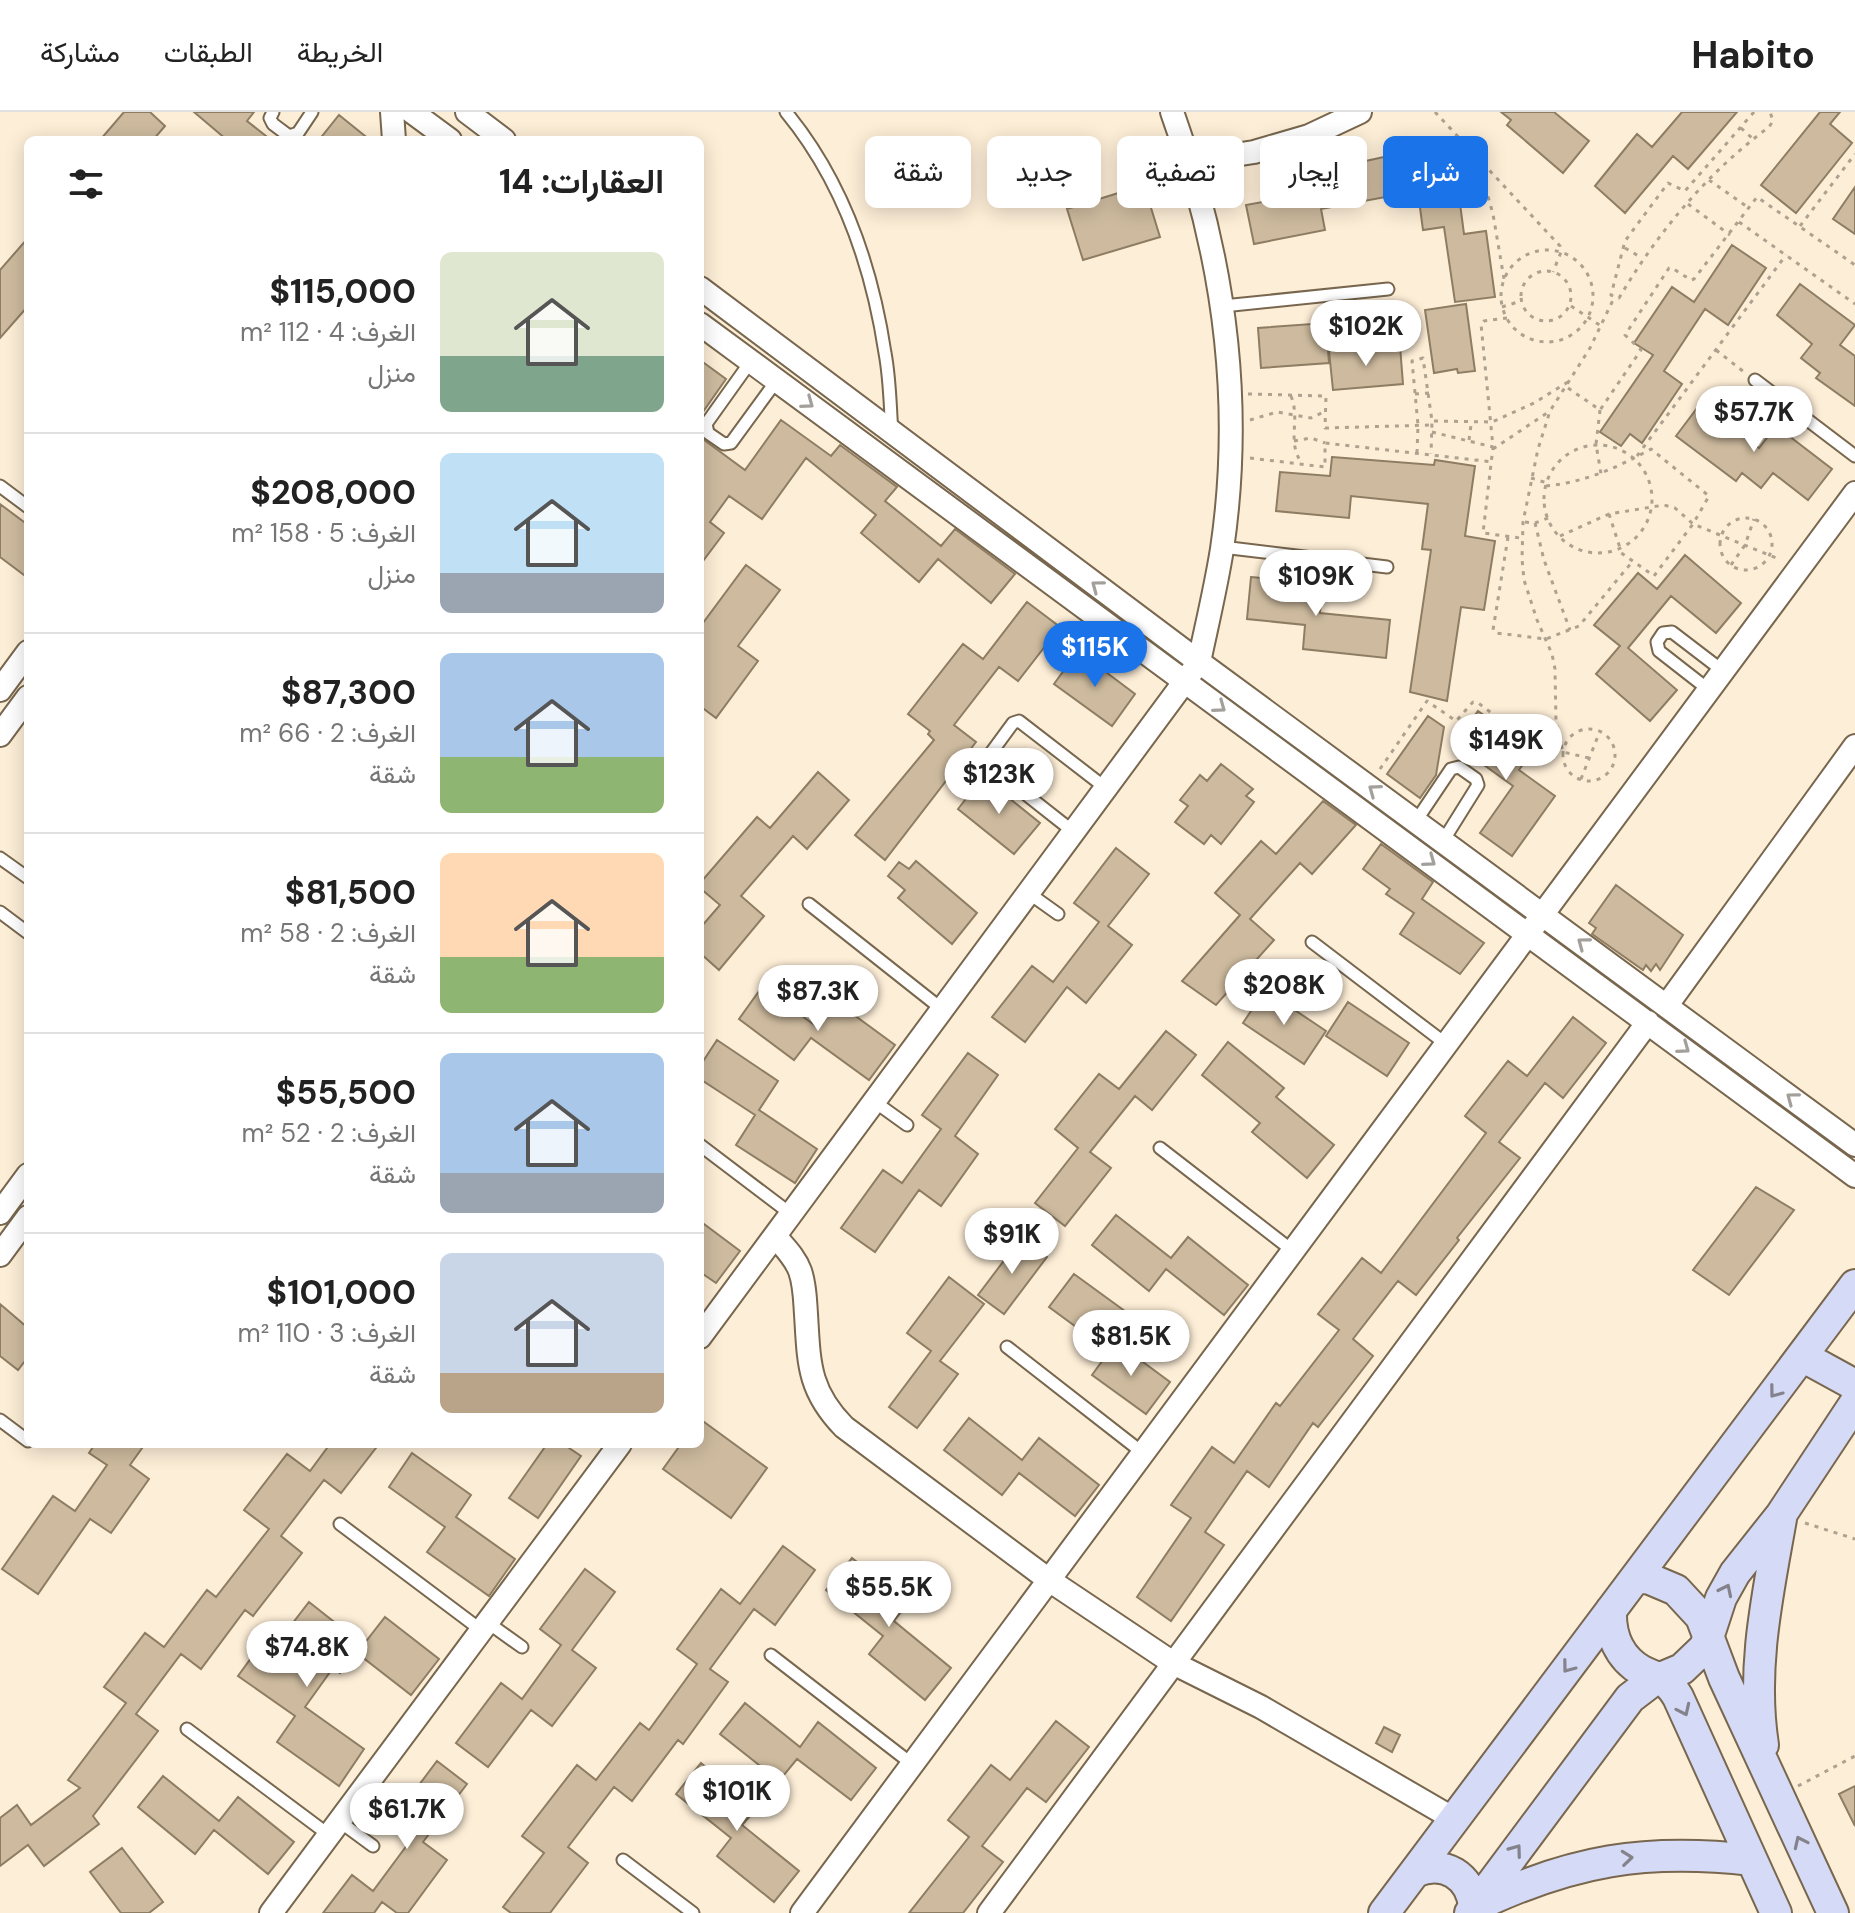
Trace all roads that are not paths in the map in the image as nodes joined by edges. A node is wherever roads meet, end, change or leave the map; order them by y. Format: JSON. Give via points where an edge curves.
{"nodes":[{"id":1,"x":273,"y":112,"type":"edge"},
{"id":2,"x":312,"y":112,"type":"edge"},
{"id":3,"x":392,"y":112,"type":"edge"},
{"id":4,"x":412,"y":112,"type":"edge"},
{"id":5,"x":467,"y":112,"type":"edge"},
{"id":6,"x":786,"y":112,"type":"edge"},
{"id":7,"x":1172,"y":112,"type":"edge"},
{"id":8,"x":1360,"y":112,"type":"edge"},
{"id":9,"x":394,"y":136,"type":"edge"},
{"id":10,"x":445,"y":136,"type":"edge"},
{"id":11,"x":499,"y":136,"type":"edge"},
{"id":12,"x":1181,"y":136,"type":"edge"},
{"id":13,"x":1244,"y":152,"type":"edge"},
{"id":14,"x":1203,"y":208,"type":"edge"},
{"id":15,"x":1388,"y":289,"type":"dead end"},
{"id":16,"x":704,"y":291,"type":"edge"},
{"id":17,"x":1223,"y":306,"type":"junction"},
{"id":18,"x":705,"y":332,"type":"edge"},
{"id":19,"x":751,"y":361,"type":"junction"},
{"id":20,"x":777,"y":380,"type":"junction"},
{"id":21,"x":1755,"y":380,"type":"road end"},
{"id":22,"x":892,"y":433,"type":"junction"},
{"id":23,"x":1855,"y":456,"type":"edge"},
{"id":24,"x":0,"y":486,"type":"edge"},
{"id":25,"x":1855,"y":493,"type":"edge"},
{"id":26,"x":24,"y":504,"type":"edge"},
{"id":27,"x":1222,"y":547,"type":"junction"},
{"id":28,"x":1387,"y":567,"type":"dead end"},
{"id":29,"x":24,"y":657,"type":"edge"},
{"id":30,"x":1199,"y":662,"type":"junction"},
{"id":31,"x":1723,"y":671,"type":"junction"},
{"id":32,"x":1186,"y":682,"type":"junction"},
{"id":33,"x":0,"y":690,"type":"edge"},
{"id":34,"x":1709,"y":690,"type":"junction"},
{"id":35,"x":24,"y":702,"type":"edge"},
{"id":36,"x":0,"y":735,"type":"edge"},
{"id":37,"x":1855,"y":746,"type":"edge"},
{"id":38,"x":1107,"y":789,"type":"junction"},
{"id":39,"x":1416,"y":821,"type":"junction"},
{"id":40,"x":1075,"y":833,"type":"junction"},
{"id":41,"x":1443,"y":841,"type":"junction"},
{"id":42,"x":0,"y":858,"type":"edge"},
{"id":43,"x":24,"y":875,"type":"edge"},
{"id":44,"x":1030,"y":894,"type":"junction"},
{"id":45,"x":809,"y":904,"type":"dead end"},
{"id":46,"x":0,"y":912,"type":"edge"},
{"id":47,"x":1543,"y":913,"type":"junction"},
{"id":48,"x":1058,"y":914,"type":"dead end"},
{"id":49,"x":24,"y":930,"type":"edge"},
{"id":50,"x":1528,"y":933,"type":"junction"},
{"id":51,"x":1312,"y":942,"type":"dead end"},
{"id":52,"x":1667,"y":1005,"type":"junction"},
{"id":53,"x":943,"y":1010,"type":"junction"},
{"id":54,"x":1648,"y":1022,"type":"junction"},
{"id":55,"x":1446,"y":1044,"type":"junction"},
{"id":56,"x":875,"y":1102,"type":"junction"},
{"id":57,"x":907,"y":1125,"type":"dead end"},
{"id":58,"x":1855,"y":1145,"type":"edge"},
{"id":59,"x":704,"y":1148,"type":"edge"},
{"id":60,"x":1160,"y":1148,"type":"dead end"},
{"id":61,"x":1855,"y":1176,"type":"edge"},
{"id":62,"x":24,"y":1180,"type":"edge"},
{"id":63,"x":0,"y":1213,"type":"edge"},
{"id":64,"x":791,"y":1214,"type":"junction"},
{"id":65,"x":24,"y":1222,"type":"edge"},
{"id":66,"x":775,"y":1236,"type":"junction"},
{"id":67,"x":1293,"y":1251,"type":"junction"},
{"id":68,"x":0,"y":1255,"type":"edge"},
{"id":69,"x":1855,"y":1285,"type":"edge"},
{"id":70,"x":704,"y":1332,"type":"edge"},
{"id":71,"x":1007,"y":1347,"type":"dead end"},
{"id":72,"x":1802,"y":1356,"type":"junction"},
{"id":73,"x":1855,"y":1385,"type":"edge"},
{"id":74,"x":1855,"y":1403,"type":"edge"},
{"id":75,"x":0,"y":1420,"type":"edge"},
{"id":76,"x":24,"y":1438,"type":"edge"},
{"id":77,"x":617,"y":1448,"type":"edge"},
{"id":78,"x":1143,"y":1453,"type":"junction"},
{"id":79,"x":1781,"y":1515,"type":"junction"},
{"id":80,"x":340,"y":1524,"type":"dead end"},
{"id":81,"x":1636,"y":1577,"type":"junction"},
{"id":82,"x":1049,"y":1580,"type":"junction"},
{"id":83,"x":1611,"y":1610,"type":"junction"},
{"id":84,"x":484,"y":1626,"type":"junction"},
{"id":85,"x":1710,"y":1638,"type":"junction"},
{"id":86,"x":522,"y":1647,"type":"dead end"},
{"id":87,"x":771,"y":1655,"type":"dead end"},
{"id":88,"x":1173,"y":1663,"type":"junction"},
{"id":89,"x":1661,"y":1677,"type":"junction"},
{"id":90,"x":187,"y":1729,"type":"dead end"},
{"id":91,"x":912,"y":1764,"type":"junction"},
{"id":92,"x":1773,"y":1783,"type":"junction"},
{"id":93,"x":1454,"y":1819,"type":"junction"},
{"id":94,"x":334,"y":1828,"type":"junction"},
{"id":95,"x":373,"y":1846,"type":"dead end"},
{"id":96,"x":623,"y":1860,"type":"dead end"},
{"id":97,"x":1752,"y":1860,"type":"junction"},
{"id":98,"x":1415,"y":1872,"type":"junction"},
{"id":99,"x":1472,"y":1910,"type":"edge"},
{"id":100,"x":271,"y":1913,"type":"edge"},
{"id":101,"x":693,"y":1913,"type":"edge"},
{"id":102,"x":802,"y":1913,"type":"edge"},
{"id":103,"x":989,"y":1913,"type":"edge"},
{"id":104,"x":1384,"y":1913,"type":"edge"},
{"id":105,"x":1776,"y":1913,"type":"edge"},
{"id":106,"x":1833,"y":1913,"type":"edge"}],
"edges":[{"from":1,"to":2,"type":"lane","via":[[273,124],[289,136],[298,133]]},
{"from":3,"to":9,"type":"street"},
{"from":4,"to":10,"type":"street"},
{"from":5,"to":11,"type":"street"},
{"from":6,"to":22,"type":"lane","via":[[841,199],[870,275],[886,355]]},
{"from":7,"to":12,"type":"street"},
{"from":8,"to":13,"type":"street","via":[[1309,136]]},
{"from":14,"to":17,"type":"street"},
{"from":15,"to":17,"type":"lane"},
{"from":16,"to":22,"type":"street"},
{"from":17,"to":27,"type":"street","via":[[1230,456]]},
{"from":18,"to":19,"type":"street"},
{"from":19,"to":20,"type":"street"},
{"from":19,"to":20,"type":"lane","via":[[706,424],[708,433],[731,443]]},
{"from":20,"to":32,"type":"street","one_way":true},
{"from":21,"to":23,"type":"lane"},
{"from":30,"to":22,"type":"street","one_way":true},
{"from":24,"to":26,"type":"lane"},
{"from":25,"to":31,"type":"street"},
{"from":27,"to":28,"type":"lane"},
{"from":27,"to":30,"type":"street"},
{"from":29,"to":33,"type":"street"},
{"from":30,"to":32,"type":"street"},
{"from":39,"to":30,"type":"street","one_way":true},
{"from":31,"to":34,"type":"street"},
{"from":31,"to":34,"type":"lane","via":[[1672,632],[1663,633],[1659,651]]},
{"from":32,"to":38,"type":"street"},
{"from":32,"to":50,"type":"street","one_way":true},
{"from":34,"to":47,"type":"street"},
{"from":35,"to":36,"type":"street"},
{"from":37,"to":52,"type":"street"},
{"from":38,"to":40,"type":"street"},
{"from":38,"to":40,"type":"lane","via":[[1019,721],[988,757],[990,766]]},
{"from":39,"to":41,"type":"street"},
{"from":39,"to":41,"type":"lane","via":[[1451,769],[1459,767],[1476,779],[1478,785]]},
{"from":40,"to":44,"type":"street"},
{"from":41,"to":47,"type":"street"},
{"from":42,"to":43,"type":"lane"},
{"from":44,"to":48,"type":"lane"},
{"from":44,"to":53,"type":"street"},
{"from":45,"to":53,"type":"lane"},
{"from":46,"to":49,"type":"lane"},
{"from":47,"to":50,"type":"street"},
{"from":52,"to":47,"type":"street","one_way":true},
{"from":50,"to":54,"type":"street"},
{"from":50,"to":55,"type":"street"},
{"from":51,"to":55,"type":"lane"},
{"from":58,"to":52,"type":"street","one_way":true},
{"from":53,"to":56,"type":"street"},
{"from":54,"to":61,"type":"street","one_way":true},
{"from":54,"to":88,"type":"street"},
{"from":55,"to":67,"type":"street"},
{"from":56,"to":57,"type":"lane"},
{"from":56,"to":64,"type":"street"},
{"from":59,"to":64,"type":"lane"},
{"from":60,"to":67,"type":"lane"},
{"from":62,"to":63,"type":"street"},
{"from":64,"to":66,"type":"street"},
{"from":65,"to":68,"type":"street"},
{"from":66,"to":70,"type":"street"},
{"from":66,"to":82,"type":"street","via":[[799,1268],[809,1372],[828,1411]]},
{"from":67,"to":78,"type":"street"},
{"from":69,"to":72,"type":"street"},
{"from":71,"to":78,"type":"lane"},
{"from":72,"to":73,"type":"street"},
{"from":72,"to":81,"type":"street","one_way":true},
{"from":74,"to":79,"type":"street"},
{"from":75,"to":76,"type":"lane"},
{"from":77,"to":84,"type":"street"},
{"from":78,"to":82,"type":"street"},
{"from":85,"to":79,"type":"street","one_way":true,"via":[[1721,1598],[1735,1573]]},
{"from":79,"to":92,"type":"street","via":[[1761,1642],[1759,1706]]},
{"from":80,"to":84,"type":"lane"},
{"from":81,"to":83,"type":"street"},
{"from":81,"to":85,"type":"street","via":[[1663,1584],[1687,1599]]},
{"from":82,"to":88,"type":"street"},
{"from":82,"to":91,"type":"street"},
{"from":83,"to":89,"type":"street","via":[[1613,1634],[1624,1656]]},
{"from":83,"to":93,"type":"street","one_way":true},
{"from":84,"to":86,"type":"lane"},
{"from":84,"to":94,"type":"street"},
{"from":85,"to":89,"type":"street","via":[[1690,1663]]},
{"from":85,"to":92,"type":"street"},
{"from":87,"to":91,"type":"lane"},
{"from":88,"to":93,"type":"street","via":[[1261,1707]]},
{"from":88,"to":103,"type":"street"},
{"from":89,"to":97,"type":"street","one_way":true,"via":[[1678,1697]]},
{"from":99,"to":89,"type":"street","one_way":true,"via":[[1620,1709]]},
{"from":90,"to":94,"type":"lane"},
{"from":91,"to":102,"type":"street"},
{"from":106,"to":92,"type":"street","one_way":true},
{"from":93,"to":98,"type":"street"},
{"from":94,"to":95,"type":"lane"},
{"from":94,"to":100,"type":"street"},
{"from":96,"to":101,"type":"lane"},
{"from":99,"to":97,"type":"street","one_way":true,"via":[[1562,1870],[1609,1860],[1657,1855]]},
{"from":97,"to":105,"type":"street"},
{"from":98,"to":99,"type":"street","via":[[1441,1868],[1458,1875],[1470,1889]]},
{"from":98,"to":104,"type":"street"}]}
